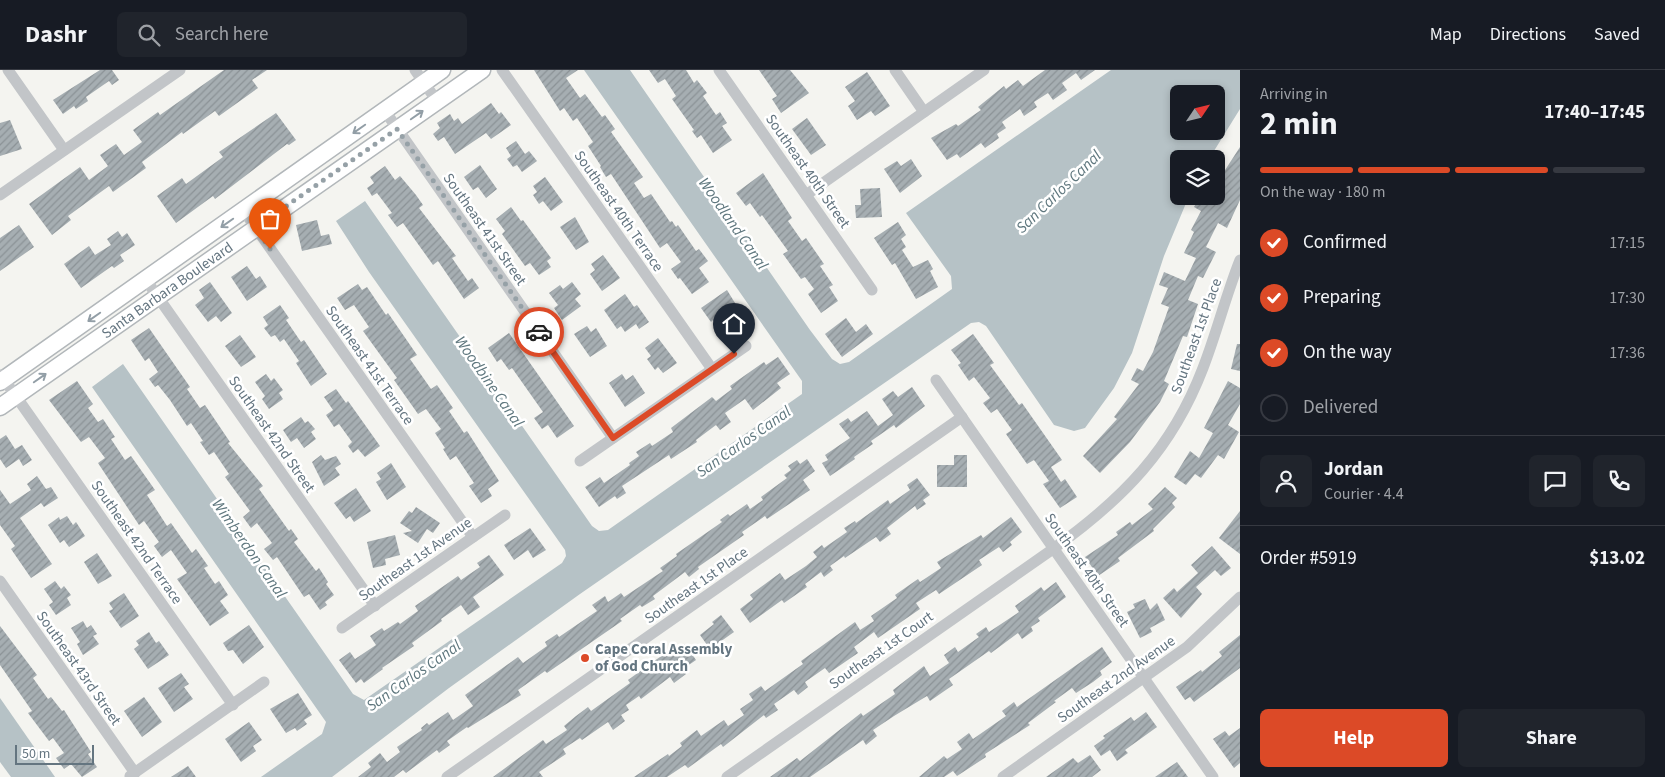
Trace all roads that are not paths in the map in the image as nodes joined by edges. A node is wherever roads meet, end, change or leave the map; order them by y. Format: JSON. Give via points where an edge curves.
{"nodes":[{"id":1,"x":8,"y":70,"type":"edge"},
{"id":2,"x":180,"y":70,"type":"edge"},
{"id":3,"x":442,"y":70,"type":"edge"},
{"id":4,"x":482,"y":70,"type":"edge"},
{"id":5,"x":502,"y":70,"type":"edge"},
{"id":6,"x":720,"y":70,"type":"edge"},
{"id":7,"x":895,"y":70,"type":"edge"},
{"id":8,"x":984,"y":70,"type":"edge"},
{"id":9,"x":420,"y":76,"type":"edge"},
{"id":10,"x":437,"y":101,"type":"junction"},
{"id":11,"x":384,"y":110,"type":"junction"},
{"id":12,"x":924,"y":112,"type":"junction"},
{"id":13,"x":397,"y":129,"type":"junction"},
{"id":14,"x":64,"y":150,"type":"junction"},
{"id":15,"x":0,"y":195,"type":"edge"},
{"id":16,"x":806,"y":195,"type":"junction"},
{"id":17,"x":244,"y":210,"type":"junction"},
{"id":18,"x":256,"y":227,"type":"junction"},
{"id":19,"x":1240,"y":260,"type":"edge"},
{"id":20,"x":146,"y":280,"type":"junction"},
{"id":21,"x":872,"y":290,"type":"dead end"},
{"id":22,"x":157,"y":296,"type":"junction"},
{"id":23,"x":746,"y":346,"type":"dead end"},
{"id":24,"x":712,"y":370,"type":"junction"},
{"id":25,"x":1,"y":378,"type":"edge"},
{"id":26,"x":936,"y":380,"type":"dead end"},
{"id":27,"x":16,"y":395,"type":"junction"},
{"id":28,"x":0,"y":407,"type":"edge"},
{"id":29,"x":962,"y":417,"type":"junction"},
{"id":30,"x":613,"y":438,"type":"junction"},
{"id":31,"x":580,"y":461,"type":"dead end"},
{"id":32,"x":505,"y":515,"type":"dead end"},
{"id":33,"x":473,"y":537,"type":"junction"},
{"id":34,"x":1054,"y":549,"type":"junction"},
{"id":35,"x":0,"y":581,"type":"edge"},
{"id":36,"x":1240,"y":598,"type":"edge"},
{"id":37,"x":374,"y":606,"type":"junction"},
{"id":38,"x":342,"y":628,"type":"dead end"},
{"id":39,"x":1145,"y":679,"type":"junction"},
{"id":40,"x":264,"y":682,"type":"dead end"},
{"id":41,"x":232,"y":705,"type":"junction"},
{"id":42,"x":132,"y":775,"type":"edge"},
{"id":43,"x":447,"y":777,"type":"edge"},
{"id":44,"x":727,"y":777,"type":"edge"},
{"id":45,"x":1003,"y":777,"type":"edge"},
{"id":46,"x":1213,"y":777,"type":"edge"}],
"edges":[{"from":1,"to":14,"type":"street"},
{"from":2,"to":14,"type":"street"},
{"from":3,"to":9,"type":"main road","name":"Santa Barbara Boulevard"},
{"from":4,"to":10,"type":"main road","name":"Santa Barbara Boulevard"},
{"from":5,"to":24,"type":"street","name":"Southeast 40th Terrace"},
{"from":6,"to":16,"type":"street","name":"Southeast 40th Street"},
{"from":7,"to":12,"type":"street"},
{"from":8,"to":12,"type":"street"},
{"from":9,"to":10,"type":"street"},
{"from":9,"to":11,"type":"main road","name":"Santa Barbara Boulevard"},
{"from":13,"to":10,"type":"main road","name":"Santa Barbara Boulevard","one_way":true},
{"from":11,"to":13,"type":"street","name":"Southeast 41st Street"},
{"from":11,"to":17,"type":"main road","name":"Santa Barbara Boulevard","one_way":true},
{"from":12,"to":16,"type":"street"},
{"from":13,"to":18,"type":"main road","name":"Santa Barbara Boulevard"},
{"from":13,"to":30,"type":"street","name":"Southeast 41st Street"},
{"from":14,"to":15,"type":"street"},
{"from":16,"to":21,"type":"street","name":"Southeast 40th Street"},
{"from":17,"to":18,"type":"street","name":"Southeast 41st Terrace"},
{"from":17,"to":20,"type":"main road","name":"Santa Barbara Boulevard","one_way":true},
{"from":18,"to":22,"type":"main road","name":"Santa Barbara Boulevard"},
{"from":18,"to":33,"type":"street","name":"Southeast 41st Terrace"},
{"from":19,"to":34,"type":"street","name":"Southeast 1st Place","via":[[1204,367],[1160,450],[1106,509]]},
{"from":20,"to":22,"type":"street","name":"Southeast 42nd Street"},
{"from":20,"to":25,"type":"main road","name":"Santa Barbara Boulevard","one_way":true},
{"from":27,"to":22,"type":"main road","name":"Santa Barbara Boulevard","one_way":true},
{"from":22,"to":37,"type":"street","name":"Southeast 42nd Street"},
{"from":23,"to":24,"type":"street"},
{"from":24,"to":30,"type":"street"},
{"from":25,"to":27,"type":"street","name":"Southeast 42nd Terrace"},
{"from":26,"to":29,"type":"street","name":"Southeast 40th Street"},
{"from":27,"to":28,"type":"main road","name":"Santa Barbara Boulevard"},
{"from":27,"to":41,"type":"street","name":"Southeast 42nd Terrace"},
{"from":29,"to":34,"type":"street","name":"Southeast 40th Street"},
{"from":29,"to":43,"type":"street","name":"Southeast 1st Place"},
{"from":30,"to":31,"type":"street"},
{"from":32,"to":33,"type":"street","name":"Southeast 1st Avenue"},
{"from":33,"to":37,"type":"street","name":"Southeast 1st Avenue"},
{"from":34,"to":39,"type":"street","name":"Southeast 40th Street"},
{"from":34,"to":44,"type":"street","name":"Southeast 1st Court"},
{"from":35,"to":42,"type":"street","name":"Southeast 43rd Street"},
{"from":36,"to":39,"type":"street","name":"Southeast 2nd Avenue","via":[[1209,629]]},
{"from":37,"to":38,"type":"street","name":"Southeast 1st Avenue"},
{"from":39,"to":45,"type":"street","name":"Southeast 2nd Avenue"},
{"from":39,"to":46,"type":"street","name":"Southeast 40th Street"},
{"from":40,"to":41,"type":"street"},
{"from":41,"to":42,"type":"street"}]}
